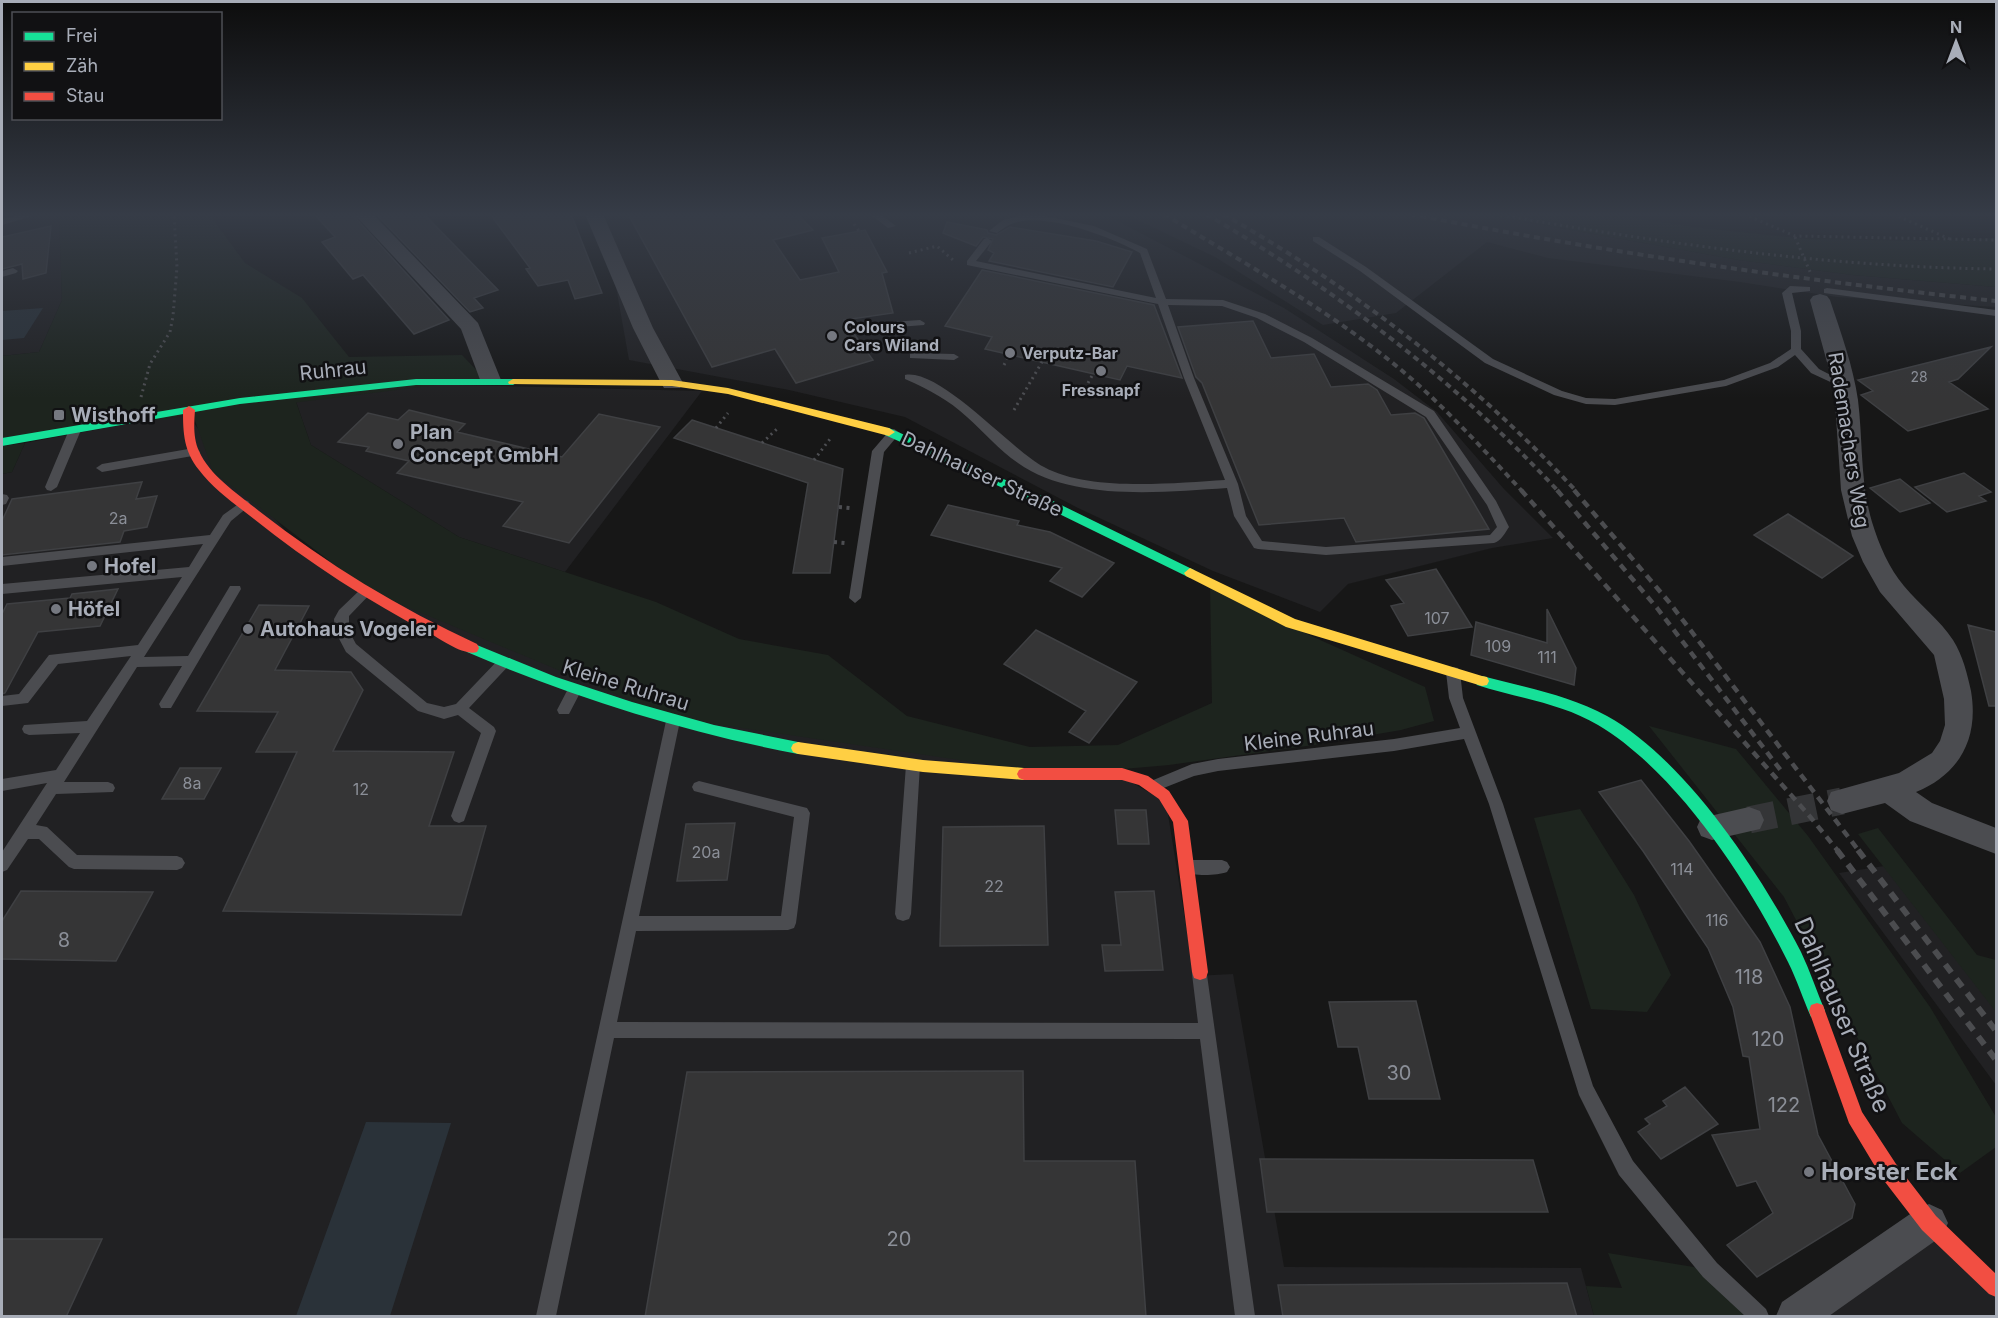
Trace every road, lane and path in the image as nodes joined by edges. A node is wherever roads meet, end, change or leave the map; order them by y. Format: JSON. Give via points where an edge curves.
{"nodes":[{"id":1,"x":176,"y":276,"type":"edge"},
{"id":2,"x":422,"y":276,"type":"edge"},
{"id":3,"x":621,"y":276,"type":"edge"},
{"id":4,"x":1031,"y":276,"type":"edge"},
{"id":5,"x":1153,"y":276,"type":"edge"},
{"id":6,"x":1372,"y":276,"type":"edge"},
{"id":7,"x":1818,"y":293,"type":"junction"},
{"id":8,"x":1162,"y":302,"type":"junction"},
{"id":9,"x":1996,"y":313,"type":"edge"},
{"id":10,"x":920,"y":323,"type":"dead end"},
{"id":11,"x":860,"y":327,"type":"dead end"},
{"id":12,"x":1796,"y":350,"type":"junction"},
{"id":13,"x":1009,"y":355,"type":"dead end"},
{"id":14,"x":914,"y":356,"type":"dead end"},
{"id":15,"x":954,"y":357,"type":"dead end"},
{"id":16,"x":1042,"y":362,"type":"dead end"},
{"id":17,"x":1004,"y":365,"type":"dead end"},
{"id":18,"x":1093,"y":374,"type":"dead end"},
{"id":19,"x":909,"y":377,"type":"dead end"},
{"id":20,"x":490,"y":380,"type":"junction"},
{"id":21,"x":672,"y":383,"type":"junction"},
{"id":22,"x":1088,"y":383,"type":"dead end"},
{"id":23,"x":1843,"y":384,"type":"junction"},
{"id":24,"x":189,"y":410,"type":"junction"},
{"id":25,"x":1014,"y":410,"type":"dead end"},
{"id":26,"x":137,"y":420,"type":"junction"},
{"id":27,"x":75,"y":430,"type":"junction"},
{"id":28,"x":894,"y":433,"type":"junction"},
{"id":29,"x":2,"y":442,"type":"edge"},
{"id":30,"x":878,"y":451,"type":"junction"},
{"id":31,"x":194,"y":452,"type":"junction"},
{"id":32,"x":814,"y":460,"type":"dead end"},
{"id":33,"x":102,"y":468,"type":"dead end"},
{"id":34,"x":1232,"y":484,"type":"junction"},
{"id":35,"x":51,"y":487,"type":"dead end"},
{"id":36,"x":244,"y":504,"type":"junction"},
{"id":37,"x":214,"y":539,"type":"junction"},
{"id":38,"x":2,"y":561,"type":"edge"},
{"id":39,"x":193,"y":571,"type":"junction"},
{"id":40,"x":2,"y":589,"type":"edge"},
{"id":41,"x":235,"y":589,"type":"dead end"},
{"id":42,"x":367,"y":591,"type":"junction"},
{"id":43,"x":855,"y":598,"type":"dead end"},
{"id":44,"x":144,"y":649,"type":"junction"},
{"id":45,"x":192,"y":661,"type":"junction"},
{"id":46,"x":135,"y":662,"type":"junction"},
{"id":47,"x":505,"y":662,"type":"junction"},
{"id":48,"x":1453,"y":672,"type":"junction"},
{"id":49,"x":574,"y":691,"type":"junction"},
{"id":50,"x":2,"y":701,"type":"edge"},
{"id":51,"x":166,"y":704,"type":"dead end"},
{"id":52,"x":460,"y":709,"type":"junction"},
{"id":53,"x":564,"y":710,"type":"dead end"},
{"id":54,"x":673,"y":721,"type":"junction"},
{"id":55,"x":92,"y":727,"type":"junction"},
{"id":56,"x":29,"y":729,"type":"dead end"},
{"id":57,"x":1469,"y":732,"type":"junction"},
{"id":58,"x":913,"y":765,"type":"junction"},
{"id":59,"x":60,"y":775,"type":"junction"},
{"id":60,"x":2,"y":785,"type":"edge"},
{"id":61,"x":1155,"y":785,"type":"junction"},
{"id":62,"x":699,"y":787,"type":"dead end"},
{"id":63,"x":52,"y":788,"type":"junction"},
{"id":64,"x":108,"y":788,"type":"dead end"},
{"id":65,"x":1889,"y":790,"type":"junction"},
{"id":66,"x":1842,"y":801,"type":"tunnel mouth"},
{"id":67,"x":459,"y":816,"type":"dead end"},
{"id":68,"x":1749,"y":819,"type":"tunnel mouth"},
{"id":69,"x":1712,"y":827,"type":"junction"},
{"id":70,"x":23,"y":832,"type":"junction"},
{"id":71,"x":1996,"y":842,"type":"edge"},
{"id":72,"x":177,"y":863,"type":"dead end"},
{"id":73,"x":2,"y":865,"type":"edge"},
{"id":74,"x":1186,"y":867,"type":"junction"},
{"id":75,"x":1222,"y":867,"type":"dead end"},
{"id":76,"x":903,"y":914,"type":"dead end"},
{"id":77,"x":631,"y":924,"type":"junction"},
{"id":78,"x":1200,"y":972,"type":"joint"},
{"id":79,"x":608,"y":1030,"type":"junction"},
{"id":80,"x":1207,"y":1031,"type":"junction"},
{"id":81,"x":1929,"y":1223,"type":"junction"},
{"id":82,"x":1996,"y":1287,"type":"edge"},
{"id":83,"x":546,"y":1317,"type":"edge"},
{"id":84,"x":1245,"y":1317,"type":"edge"},
{"id":85,"x":1760,"y":1317,"type":"edge"},
{"id":86,"x":1796,"y":1317,"type":"edge"}],
"edges":[{"from":1,"to":26,"type":"path","via":[[170,332],[150,364]]},
{"from":2,"to":20,"type":"street","via":[[471,327]]},
{"from":3,"to":21,"type":"street"},
{"from":4,"to":8,"type":"lane"},
{"from":5,"to":8,"type":"lane"},
{"from":6,"to":12,"type":"lane","via":[[1489,361],[1558,393],[1586,401],[1615,402],[1726,383],[1774,365]]},
{"from":7,"to":9,"type":"lane"},
{"from":7,"to":12,"type":"lane","via":[[1790,288],[1787,293]]},
{"from":7,"to":23,"type":"street","name":"Rademachers Weg"},
{"from":8,"to":34,"type":"lane"},
{"from":8,"to":34,"type":"lane","via":[[1223,303],[1261,316],[1430,414],[1492,504],[1503,527],[1494,539],[1326,551],[1258,545],[1240,516]]},
{"from":10,"to":11,"type":"lane"},
{"from":12,"to":23,"type":"lane","via":[[1815,371]]},
{"from":13,"to":17,"type":"path"},
{"from":14,"to":15,"type":"lane"},
{"from":16,"to":25,"type":"path"},
{"from":18,"to":22,"type":"path"},
{"from":19,"to":34,"type":"lane","via":[[933,385],[961,403],[1023,461],[1053,475],[1089,484],[1146,488]]},
{"from":20,"to":21,"type":"street","name":"Ruhrau"},
{"from":20,"to":24,"type":"street","name":"Ruhrau","via":[[353,387]]},
{"from":21,"to":28,"type":"street","name":"Dahlhauser Straße","via":[[780,403]]},
{"from":23,"to":65,"type":"street","name":"Rademachers Weg","via":[[1858,517],[1889,585],[1945,649],[1962,718],[1956,747],[1937,768]]},
{"from":24,"to":26,"type":"street","name":"Ruhrau"},
{"from":24,"to":31,"type":"street"},
{"from":26,"to":27,"type":"street","name":"Ruhrau"},
{"from":27,"to":29,"type":"street","name":"Ruhrau"},
{"from":27,"to":35,"type":"lane"},
{"from":28,"to":30,"type":"lane"},
{"from":28,"to":48,"type":"street","name":"Dahlhauser Straße","via":[[1291,622]]},
{"from":30,"to":32,"type":"path","via":[[831,438]]},
{"from":30,"to":43,"type":"lane"},
{"from":31,"to":33,"type":"lane"},
{"from":31,"to":36,"type":"street","name":"Kleine Ruhrau"},
{"from":36,"to":37,"type":"lane","via":[[227,518]]},
{"from":36,"to":42,"type":"street","name":"Kleine Ruhrau","via":[[305,552]]},
{"from":37,"to":38,"type":"lane"},
{"from":37,"to":39,"type":"lane"},
{"from":39,"to":40,"type":"lane"},
{"from":39,"to":44,"type":"lane"},
{"from":41,"to":45,"type":"lane"},
{"from":42,"to":47,"type":"street","name":"Kleine Ruhrau"},
{"from":42,"to":52,"type":"lane","via":[[341,620],[351,648],[423,707],[444,713]]},
{"from":44,"to":46,"type":"lane"},
{"from":44,"to":50,"type":"lane","via":[[54,659],[22,699]]},
{"from":45,"to":46,"type":"lane"},
{"from":45,"to":51,"type":"lane"},
{"from":46,"to":55,"type":"lane"},
{"from":47,"to":49,"type":"street","name":"Kleine Ruhrau"},
{"from":47,"to":52,"type":"lane"},
{"from":48,"to":57,"type":"lane","via":[[1456,698]]},
{"from":48,"to":69,"type":"street","name":"Dahlhauser Straße","via":[[1602,720],[1633,739],[1657,762]]},
{"from":49,"to":53,"type":"lane"},
{"from":49,"to":54,"type":"street","name":"Kleine Ruhrau"},
{"from":52,"to":67,"type":"lane","via":[[489,731]]},
{"from":54,"to":58,"type":"street","name":"Kleine Ruhrau","via":[[802,750]]},
{"from":54,"to":77,"type":"lane"},
{"from":55,"to":56,"type":"lane"},
{"from":55,"to":59,"type":"lane"},
{"from":57,"to":61,"type":"lane","name":"Kleine Ruhrau","via":[[1394,745],[1218,765],[1192,770]]},
{"from":57,"to":85,"type":"lane","via":[[1496,804],[1585,1089],[1626,1168],[1710,1270]]},
{"from":58,"to":61,"type":"street","name":"Kleine Ruhrau","via":[[1023,774],[1122,774]]},
{"from":58,"to":76,"type":"lane"},
{"from":59,"to":60,"type":"lane"},
{"from":59,"to":63,"type":"lane"},
{"from":61,"to":74,"type":"street","via":[[1171,800],[1180,821]]},
{"from":62,"to":77,"type":"lane","via":[[802,813],[788,923]]},
{"from":63,"to":64,"type":"lane"},
{"from":63,"to":70,"type":"lane"},
{"from":65,"to":66,"type":"street","name":"Rademachers Weg"},
{"from":65,"to":71,"type":"street","via":[[1921,812]]},
{"from":68,"to":69,"type":"street"},
{"from":69,"to":81,"type":"street","name":"Dahlhauser Straße","via":[[1760,896],[1794,956],[1855,1117],[1888,1171]]},
{"from":70,"to":72,"type":"lane","via":[[42,832],[74,862]]},
{"from":70,"to":73,"type":"lane"},
{"from":74,"to":75,"type":"lane"},
{"from":74,"to":78,"type":"street"},
{"from":77,"to":79,"type":"lane"},
{"from":78,"to":80,"type":"lane"},
{"from":79,"to":80,"type":"lane"},
{"from":79,"to":83,"type":"lane"},
{"from":80,"to":84,"type":"lane"},
{"from":81,"to":82,"type":"street","name":"Dahlhauser Straße"},
{"from":81,"to":86,"type":"street"}]}
